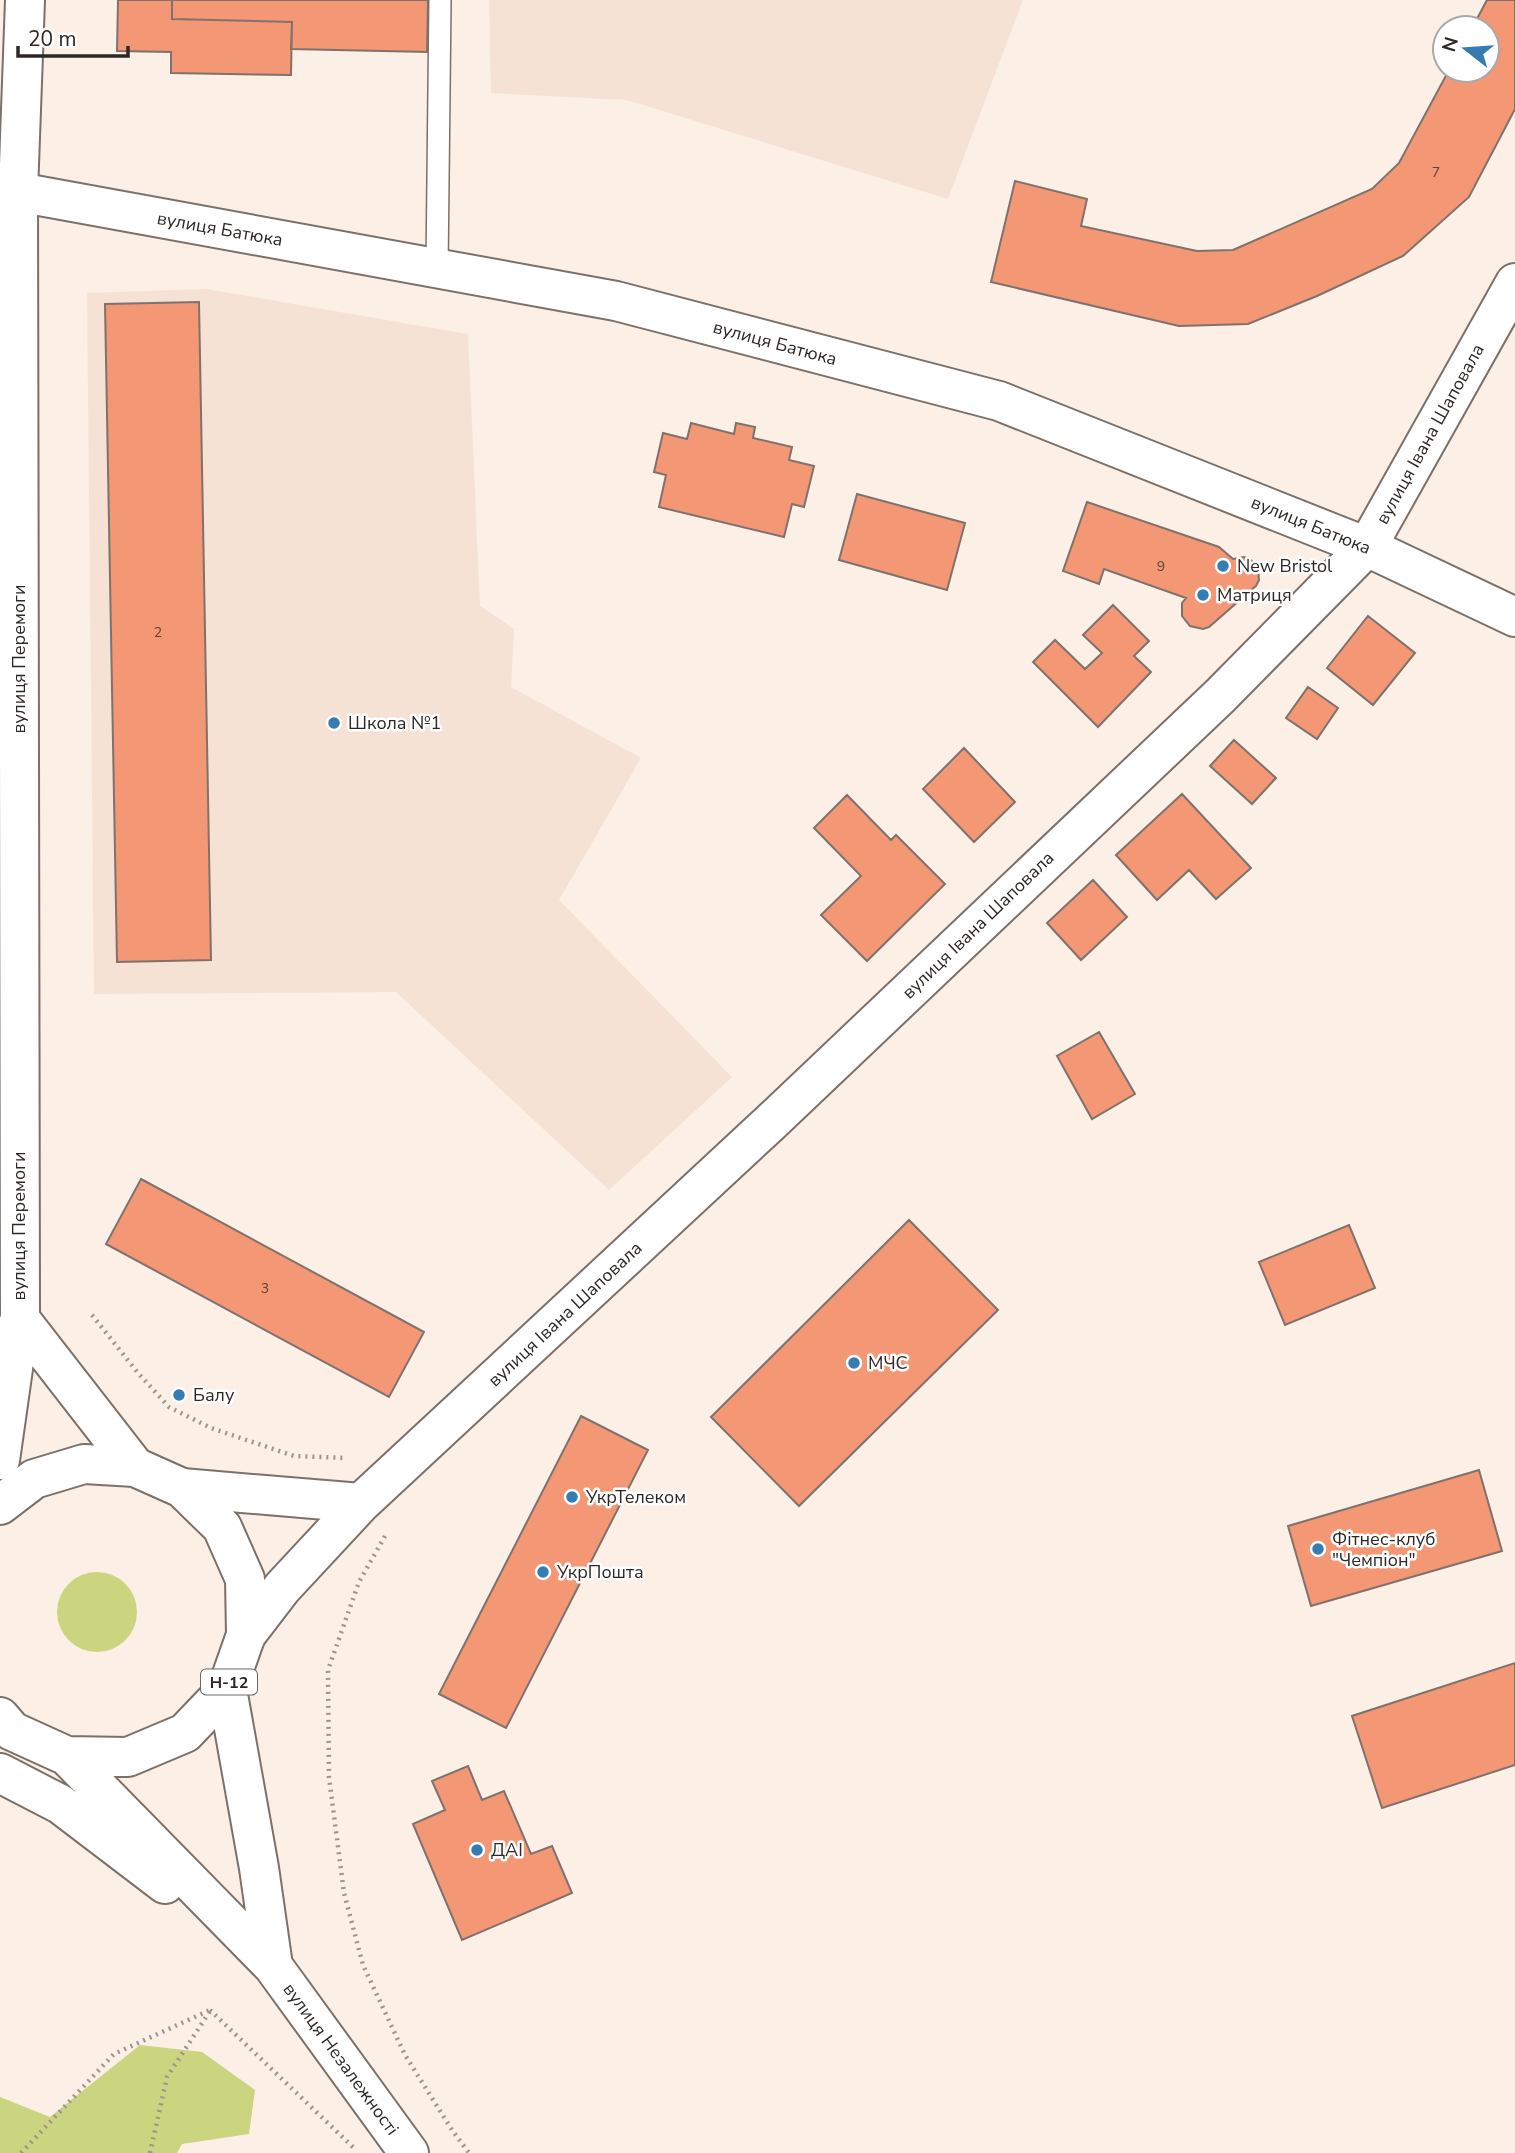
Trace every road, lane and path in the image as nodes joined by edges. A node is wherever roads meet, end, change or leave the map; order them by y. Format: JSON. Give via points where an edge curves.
{"nodes":[{"id":1,"x":25,"y":0,"type":"edge"},
{"id":2,"x":440,"y":0,"type":"edge"},
{"id":3,"x":9,"y":194,"type":"edge"},
{"id":4,"x":437,"y":269,"type":"junction"},
{"id":5,"x":1515,"y":282,"type":"edge"},
{"id":6,"x":1367,"y":547,"type":"junction"},
{"id":7,"x":1515,"y":617,"type":"edge"},
{"id":8,"x":92,"y":1315,"type":"dead end"},
{"id":9,"x":20,"y":1319,"type":"junction"},
{"id":10,"x":0,"y":1369,"type":"edge"},
{"id":11,"x":345,"y":1458,"type":"dead end"},
{"id":12,"x":0,"y":1460,"type":"edge"},
{"id":13,"x":135,"y":1467,"type":"junction"},
{"id":14,"x":182,"y":1488,"type":"junction"},
{"id":15,"x":361,"y":1503,"type":"junction"},
{"id":16,"x":0,"y":1505,"type":"edge"},
{"id":17,"x":388,"y":1529,"type":"dead end"},
{"id":18,"x":246,"y":1636,"type":"junction"},
{"id":19,"x":227,"y":1689,"type":"junction"},
{"id":20,"x":4,"y":1726,"type":"edge"},
{"id":21,"x":68,"y":1756,"type":"junction"},
{"id":22,"x":0,"y":1773,"type":"edge"},
{"id":23,"x":273,"y":1966,"type":"junction"},
{"id":24,"x":210,"y":2010,"type":"junction"},
{"id":25,"x":20,"y":2153,"type":"edge"},
{"id":26,"x":150,"y":2153,"type":"edge"},
{"id":27,"x":359,"y":2153,"type":"edge"},
{"id":28,"x":409,"y":2153,"type":"edge"},
{"id":29,"x":469,"y":2153,"type":"edge"}],
"edges":[{"from":1,"to":3,"type":"street","name":"вулиця Перемоги"},
{"from":2,"to":4,"type":"lane"},
{"from":3,"to":4,"type":"street","name":"вулиця Батюка"},
{"from":3,"to":9,"type":"street","name":"вулиця Перемоги"},
{"from":4,"to":6,"type":"street","name":"вулиця Батюка","via":[[615,301],[999,401]]},
{"from":5,"to":6,"type":"street","name":"вулиця Івана Шаповала"},
{"from":6,"to":7,"type":"street","name":"вулиця Батюка"},
{"from":6,"to":15,"type":"street","name":"вулиця Івана Шаповала","via":[[1180,734]]},
{"from":8,"to":11,"type":"path","via":[[169,1407],[211,1428],[294,1456]]},
{"from":9,"to":10,"type":"street"},
{"from":9,"to":12,"type":"street"},
{"from":9,"to":13,"type":"street"},
{"from":13,"to":14,"type":"street","number":"Н-12"},
{"from":13,"to":16,"type":"street","number":"Н-12","via":[[83,1464],[34,1479]]},
{"from":14,"to":15,"type":"street"},
{"from":14,"to":18,"type":"street","number":"Н-12","via":[[222,1527],[245,1579]]},
{"from":15,"to":18,"type":"street","name":"вулиця Івана Шаповала","via":[[282,1588]]},
{"from":17,"to":29,"type":"path","via":[[359,1582],[328,1670],[329,1777],[344,1893],[363,1965],[405,2055]]},
{"from":18,"to":19,"type":"street","number":"Н-12"},
{"from":19,"to":21,"type":"street","number":"Н-12","via":[[185,1733],[128,1757]]},
{"from":19,"to":23,"type":"street","number":"Н-12"},
{"from":20,"to":21,"type":"street","number":"Н-12"},
{"from":21,"to":23,"type":"street"},
{"from":22,"to":23,"type":"street","number":"Н-12","via":[[60,1804]]},
{"from":23,"to":28,"type":"street","name":"вулиця Незалежності","number":"Н-12"},
{"from":24,"to":25,"type":"path","via":[[114,2054]]},
{"from":24,"to":26,"type":"path","via":[[167,2077]]},
{"from":24,"to":27,"type":"path"}]}
